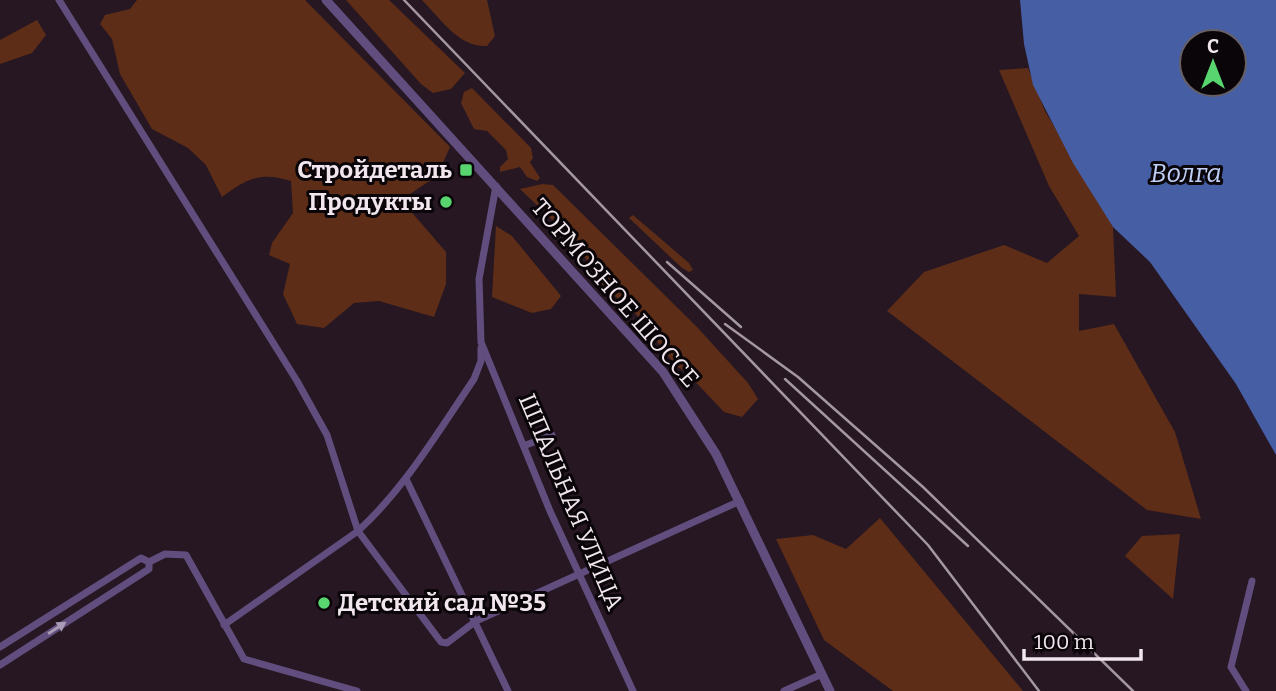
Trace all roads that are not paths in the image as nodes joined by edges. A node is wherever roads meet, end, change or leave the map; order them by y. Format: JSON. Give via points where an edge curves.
{"nodes":[{"id":1,"x":59,"y":0,"type":"edge"},
{"id":2,"x":326,"y":0,"type":"edge"},
{"id":3,"x":496,"y":186,"type":"junction"},
{"id":4,"x":481,"y":342,"type":"junction"},
{"id":5,"x":552,"y":435,"type":"dead end"},
{"id":6,"x":526,"y":445,"type":"junction"},
{"id":7,"x":406,"y":479,"type":"junction"},
{"id":8,"x":740,"y":501,"type":"junction"},
{"id":9,"x":358,"y":531,"type":"junction"},
{"id":10,"x":149,"y":562,"type":"junction"},
{"id":11,"x":580,"y":576,"type":"junction"},
{"id":12,"x":1252,"y":581,"type":"dead end"},
{"id":13,"x":477,"y":621,"type":"junction"},
{"id":14,"x":224,"y":625,"type":"junction"},
{"id":15,"x":0,"y":647,"type":"edge"},
{"id":16,"x":0,"y":665,"type":"edge"},
{"id":17,"x":822,"y":674,"type":"junction"},
{"id":18,"x":357,"y":691,"type":"edge"},
{"id":19,"x":508,"y":691,"type":"edge"},
{"id":20,"x":633,"y":691,"type":"edge"},
{"id":21,"x":783,"y":691,"type":"edge"},
{"id":22,"x":830,"y":691,"type":"edge"},
{"id":23,"x":1246,"y":691,"type":"edge"}],
"edges":[{"from":1,"to":9,"type":"street","via":[[327,435]]},
{"from":2,"to":3,"type":"street","name":"ТОРМОЗНОЕ ШОССЕ"},
{"from":3,"to":4,"type":"street","name":"ШПАЛЬНАЯ УЛИЦА","via":[[479,279]]},
{"from":3,"to":8,"type":"street","name":"ТОРМОЗНОЕ ШОССЕ","via":[[663,372]]},
{"from":4,"to":6,"type":"street","name":"ШПАЛЬНАЯ УЛИЦА"},
{"from":4,"to":7,"type":"street","via":[[481,361],[474,379]]},
{"from":5,"to":6,"type":"street"},
{"from":6,"to":11,"type":"street","name":"ШПАЛЬНАЯ УЛИЦА"},
{"from":7,"to":9,"type":"street"},
{"from":7,"to":13,"type":"street"},
{"from":8,"to":11,"type":"street"},
{"from":8,"to":17,"type":"street","name":"ТОРМОЗНОЕ ШОССЕ"},
{"from":9,"to":13,"type":"street","via":[[441,642],[447,643]]},
{"from":9,"to":14,"type":"street"},
{"from":10,"to":14,"type":"street","via":[[165,554],[186,555]]},
{"from":10,"to":15,"type":"street","via":[[141,558]]},
{"from":16,"to":10,"type":"street","one_way":true,"via":[[149,569]]},
{"from":11,"to":13,"type":"street"},
{"from":11,"to":20,"type":"street","name":"ШПАЛЬНАЯ УЛИЦА"},
{"from":12,"to":23,"type":"street","via":[[1231,667]]},
{"from":13,"to":19,"type":"street"},
{"from":14,"to":18,"type":"street","via":[[244,659]]},
{"from":17,"to":21,"type":"street"},
{"from":17,"to":22,"type":"street","name":"ТОРМОЗНОЕ ШОССЕ"}]}
